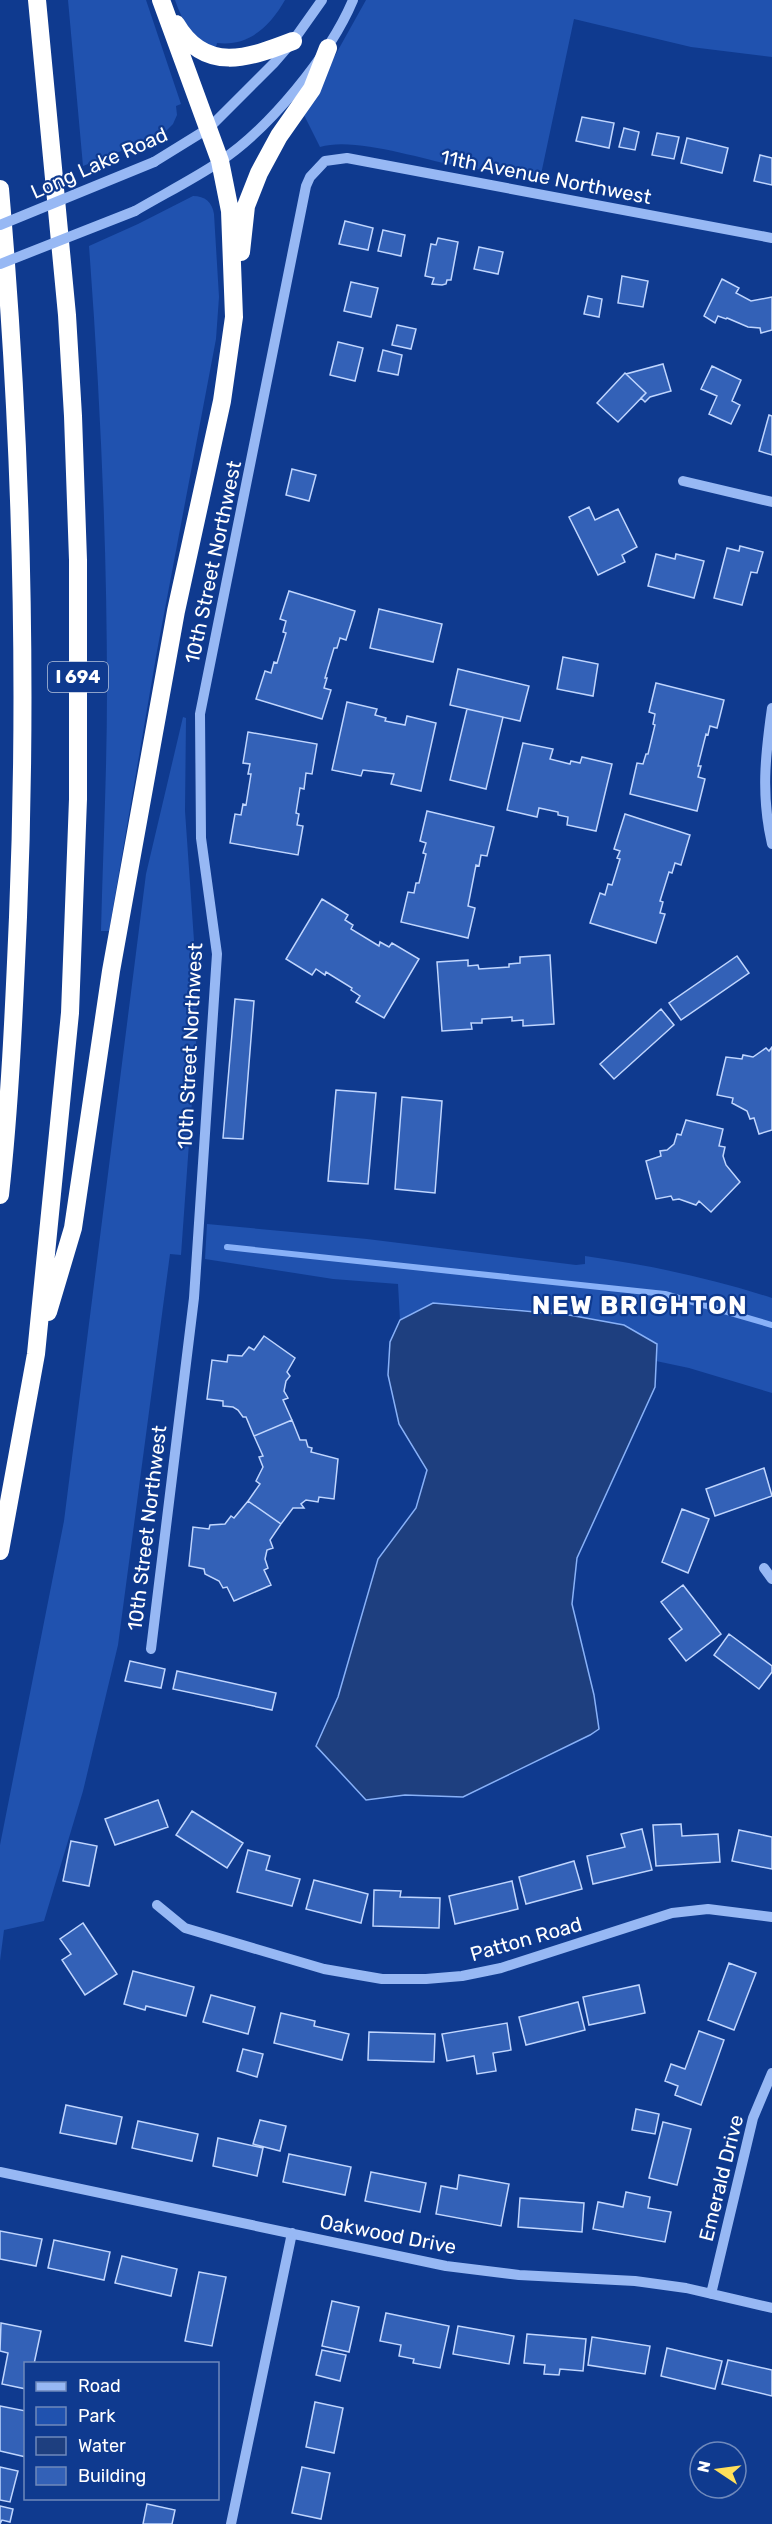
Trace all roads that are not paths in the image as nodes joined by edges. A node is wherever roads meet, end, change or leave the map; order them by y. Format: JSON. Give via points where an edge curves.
{"nodes":[{"id":1,"x":37,"y":0,"type":"edge"},
{"id":2,"x":161,"y":0,"type":"edge"},
{"id":3,"x":322,"y":0,"type":"edge"},
{"id":4,"x":353,"y":0,"type":"edge"},
{"id":5,"x":293,"y":41,"type":"junction"},
{"id":6,"x":328,"y":48,"type":"junction"},
{"id":7,"x":209,"y":128,"type":"junction"},
{"id":8,"x":220,"y":161,"type":"junction"},
{"id":9,"x":317,"y":168,"type":"joint"},
{"id":10,"x":0,"y":189,"type":"edge"},
{"id":11,"x":0,"y":225,"type":"edge"},
{"id":12,"x":772,"y":238,"type":"edge"},
{"id":13,"x":0,"y":264,"type":"edge"},
{"id":14,"x":234,"y":287,"type":"junction"},
{"id":15,"x":683,"y":481,"type":"dead end"},
{"id":16,"x":772,"y":502,"type":"edge"},
{"id":17,"x":772,"y":708,"type":"edge"},
{"id":18,"x":772,"y":844,"type":"edge"},
{"id":19,"x":0,"y":1195,"type":"edge"},
{"id":20,"x":36,"y":1354,"type":"junction"},
{"id":21,"x":0,"y":1551,"type":"edge"},
{"id":22,"x":764,"y":1568,"type":"dead end"},
{"id":23,"x":772,"y":1579,"type":"edge"},
{"id":24,"x":151,"y":1649,"type":"dead end"},
{"id":25,"x":157,"y":1905,"type":"dead end"},
{"id":26,"x":772,"y":1917,"type":"edge"},
{"id":27,"x":772,"y":2073,"type":"edge"},
{"id":28,"x":0,"y":2172,"type":"edge"},
{"id":29,"x":292,"y":2233,"type":"junction"},
{"id":30,"x":711,"y":2294,"type":"junction"},
{"id":31,"x":772,"y":2307,"type":"edge"},
{"id":32,"x":231,"y":2524,"type":"edge"}],
"edges":[{"from":1,"to":20,"type":"highway","number":"I 694","via":[[68,326],[79,649],[70,1013]]},
{"from":2,"to":5,"type":"highway","via":[[181,33],[206,54],[246,57]]},
{"from":2,"to":7,"type":"highway"},
{"from":3,"to":5,"type":"street"},
{"from":4,"to":6,"type":"street"},
{"from":5,"to":7,"type":"street"},
{"from":6,"to":8,"type":"street","via":[[275,114]]},
{"from":6,"to":14,"type":"highway","via":[[312,89],[279,136],[246,206]]},
{"from":7,"to":8,"type":"highway"},
{"from":7,"to":11,"type":"street","name":"Long Lake Road","bridge":true,"via":[[154,162]]},
{"from":8,"to":13,"type":"street","bridge":true,"via":[[135,211]]},
{"from":8,"to":14,"type":"highway","via":[[230,211]]},
{"from":9,"to":12,"type":"street","name":"11th Avenue Northwest","via":[[326,160],[347,158]]},
{"from":9,"to":24,"type":"street","name":"10th Street Northwest","via":[[303,194],[201,714],[201,838],[217,954],[194,1298]]},
{"from":10,"to":19,"type":"highway","number":"I 694","via":[[12,323],[23,641],[17,954]]},
{"from":14,"to":20,"type":"highway","via":[[228,370],[154,726],[111,971],[73,1228]]},
{"from":15,"to":16,"type":"street"},
{"from":17,"to":18,"type":"street","via":[[764,788]]},
{"from":20,"to":21,"type":"highway","number":"I 694"},
{"from":22,"to":23,"type":"street"},
{"from":25,"to":26,"type":"street","name":"Patton Road","via":[[184,1928],[324,1969],[393,1979],[462,1976],[501,1968],[672,1913],[708,1909]]},
{"from":27,"to":30,"type":"street","name":"Emerald Drive","via":[[753,2118]]},
{"from":28,"to":29,"type":"street","name":"Oakwood Drive"},
{"from":29,"to":30,"type":"street","name":"Oakwood Drive","via":[[446,2265],[519,2275],[635,2281]]},
{"from":29,"to":32,"type":"street"},
{"from":30,"to":31,"type":"street","name":"Oakwood Drive"}]}
